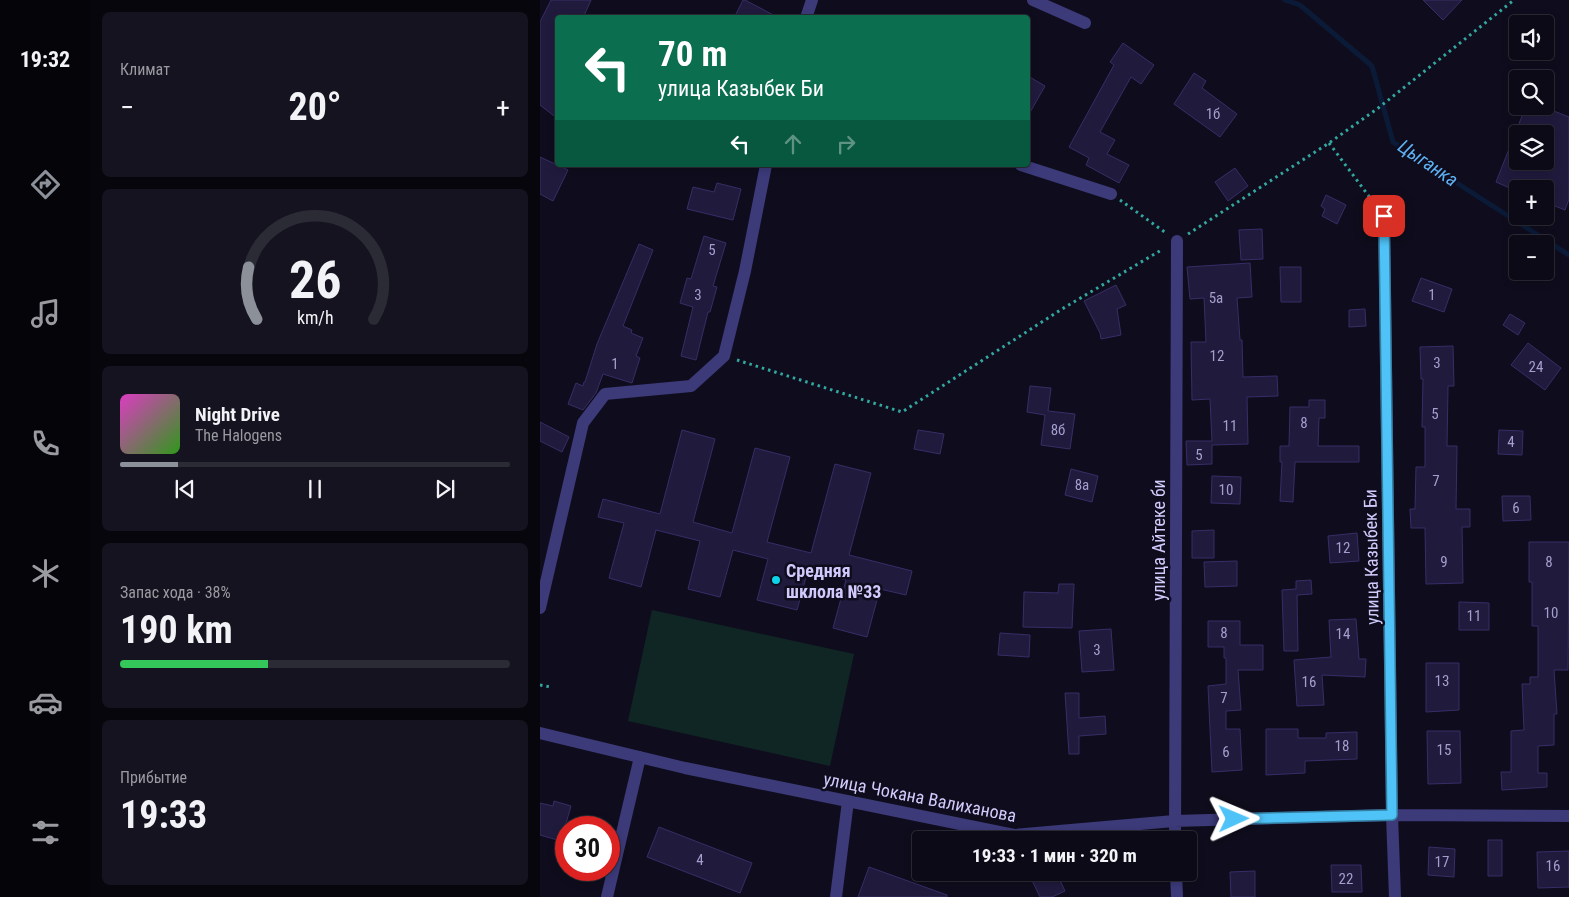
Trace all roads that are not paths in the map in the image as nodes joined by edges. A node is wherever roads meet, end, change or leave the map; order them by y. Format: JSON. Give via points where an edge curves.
{"nodes":[{"id":1,"x":812,"y":0,"type":"edge"},
{"id":2,"x":1033,"y":0,"type":"edge"},
{"id":3,"x":807,"y":15,"type":"edge"},
{"id":4,"x":1085,"y":23,"type":"dead end"},
{"id":5,"x":766,"y":167,"type":"edge"},
{"id":6,"x":1027,"y":167,"type":"edge"},
{"id":7,"x":1111,"y":194,"type":"road end"},
{"id":8,"x":1384,"y":216,"type":"road end"},
{"id":9,"x":1177,"y":241,"type":"road end"},
{"id":10,"x":540,"y":608,"type":"edge"},
{"id":11,"x":540,"y":732,"type":"edge"},
{"id":12,"x":640,"y":757,"type":"junction"},
{"id":13,"x":848,"y":801,"type":"junction"},
{"id":14,"x":1392,"y":815,"type":"junction"},
{"id":15,"x":1569,"y":816,"type":"edge"},
{"id":16,"x":1174,"y":821,"type":"junction"},
{"id":17,"x":1175,"y":831,"type":"edge"},
{"id":18,"x":1176,"y":881,"type":"edge"},
{"id":19,"x":607,"y":897,"type":"edge"},
{"id":20,"x":836,"y":897,"type":"edge"},
{"id":21,"x":1177,"y":897,"type":"edge"},
{"id":22,"x":1395,"y":897,"type":"edge"}],
"edges":[{"from":1,"to":3,"type":"street"},
{"from":2,"to":4,"type":"street"},
{"from":5,"to":10,"type":"street","via":[[724,356],[691,386],[605,394],[583,423]]},
{"from":6,"to":7,"type":"street"},
{"from":8,"to":14,"type":"street","name":"улица Казыбек Би"},
{"from":9,"to":16,"type":"street","name":"улица Айтеке би"},
{"from":11,"to":12,"type":"street","name":"улица Чокана Валиханова"},
{"from":12,"to":13,"type":"street","name":"улица Чокана Валиханова"},
{"from":12,"to":19,"type":"street"},
{"from":13,"to":16,"type":"street","name":"улица Чокана Валиханова","via":[[1014,834]]},
{"from":13,"to":20,"type":"street"},
{"from":14,"to":15,"type":"street","name":"улица Чокана Валиханова"},
{"from":14,"to":16,"type":"street","name":"улица Чокана Валиханова"},
{"from":14,"to":22,"type":"street","name":"улица Казыбек Би"},
{"from":16,"to":17,"type":"street","name":"улица Айтеке би"},
{"from":18,"to":21,"type":"street"}]}
